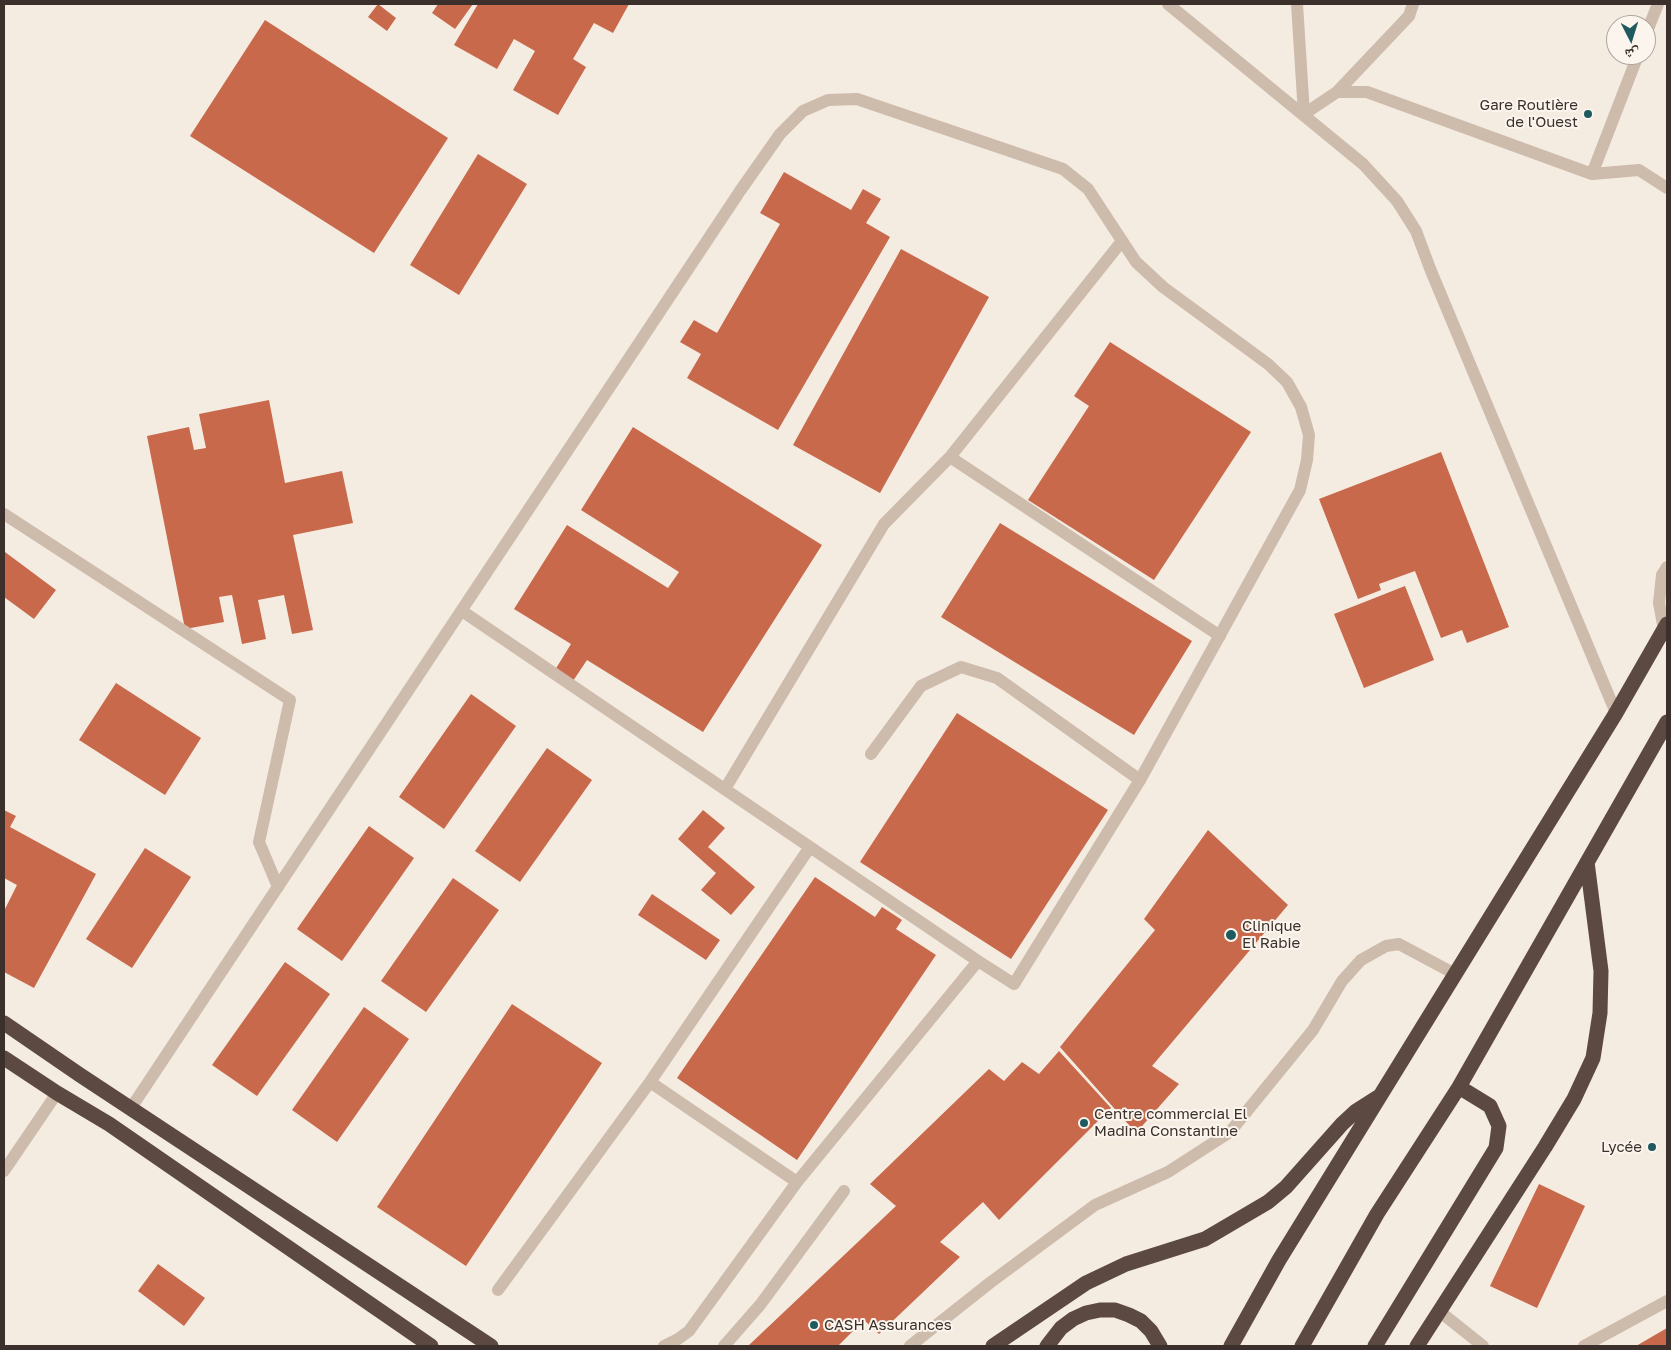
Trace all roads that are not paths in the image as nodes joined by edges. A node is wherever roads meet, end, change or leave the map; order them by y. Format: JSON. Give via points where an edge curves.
{"nodes":[{"id":1,"x":1168,"y":4,"type":"edge"},
{"id":2,"x":1297,"y":4,"type":"edge"},
{"id":3,"x":1413,"y":4,"type":"edge"},
{"id":4,"x":1634,"y":65,"type":"edge"},
{"id":5,"x":1337,"y":92,"type":"junction"},
{"id":6,"x":1304,"y":114,"type":"junction"},
{"id":7,"x":1592,"y":174,"type":"junction"},
{"id":8,"x":1667,"y":188,"type":"edge"},
{"id":9,"x":1122,"y":241,"type":"junction"},
{"id":10,"x":950,"y":457,"type":"junction"},
{"id":11,"x":4,"y":514,"type":"edge"},
{"id":12,"x":1667,"y":567,"type":"edge"},
{"id":13,"x":462,"y":611,"type":"junction"},
{"id":14,"x":1666,"y":627,"type":"edge"},
{"id":15,"x":1220,"y":636,"type":"junction"},
{"id":16,"x":1616,"y":713,"type":"junction"},
{"id":17,"x":1667,"y":722,"type":"edge"},
{"id":18,"x":871,"y":754,"type":"dead end"},
{"id":19,"x":1140,"y":780,"type":"junction"},
{"id":20,"x":725,"y":789,"type":"junction"},
{"id":21,"x":810,"y":847,"type":"junction"},
{"id":22,"x":1587,"y":862,"type":"junction"},
{"id":23,"x":278,"y":886,"type":"junction"},
{"id":24,"x":978,"y":961,"type":"junction"},
{"id":25,"x":1455,"y":974,"type":"junction"},
{"id":26,"x":4,"y":1023,"type":"edge"},
{"id":27,"x":4,"y":1058,"type":"edge"},
{"id":28,"x":650,"y":1082,"type":"junction"},
{"id":29,"x":1459,"y":1088,"type":"junction"},
{"id":30,"x":57,"y":1093,"type":"junction"},
{"id":31,"x":1382,"y":1095,"type":"junction"},
{"id":32,"x":131,"y":1108,"type":"junction"},
{"id":33,"x":4,"y":1171,"type":"edge"},
{"id":34,"x":797,"y":1182,"type":"junction"},
{"id":35,"x":844,"y":1191,"type":"dead end"},
{"id":36,"x":498,"y":1290,"type":"dead end"},
{"id":37,"x":1667,"y":1301,"type":"edge"},
{"id":38,"x":1439,"y":1311,"type":"junction"},
{"id":39,"x":431,"y":1346,"type":"edge"},
{"id":40,"x":491,"y":1346,"type":"edge"},
{"id":41,"x":664,"y":1346,"type":"edge"},
{"id":42,"x":724,"y":1346,"type":"edge"},
{"id":43,"x":910,"y":1346,"type":"edge"},
{"id":44,"x":993,"y":1346,"type":"edge"},
{"id":45,"x":1047,"y":1346,"type":"edge"},
{"id":46,"x":1160,"y":1346,"type":"edge"},
{"id":47,"x":1231,"y":1346,"type":"edge"},
{"id":48,"x":1302,"y":1346,"type":"edge"},
{"id":49,"x":1375,"y":1346,"type":"edge"},
{"id":50,"x":1417,"y":1346,"type":"edge"},
{"id":51,"x":1483,"y":1346,"type":"edge"},
{"id":52,"x":1584,"y":1346,"type":"edge"}],
"edges":[{"from":1,"to":6,"type":"street"},
{"from":2,"to":6,"type":"street"},
{"from":3,"to":5,"type":"street","via":[[1409,16]]},
{"from":4,"to":7,"type":"street"},
{"from":5,"to":6,"type":"street"},
{"from":5,"to":7,"type":"street","via":[[1368,92]]},
{"from":6,"to":16,"type":"street","via":[[1363,164],[1397,201],[1416,231]]},
{"from":7,"to":8,"type":"street","via":[[1639,170]]},
{"from":9,"to":10,"type":"street"},
{"from":9,"to":13,"type":"street","via":[[1088,189],[1063,169],[858,99],[828,100],[803,112],[780,134],[740,191]]},
{"from":9,"to":15,"type":"street","via":[[1136,262],[1163,287],[1268,364],[1287,382],[1301,407],[1308,436],[1308,460],[1300,490]]},
{"from":10,"to":15,"type":"street"},
{"from":10,"to":20,"type":"street","via":[[884,524]]},
{"from":11,"to":23,"type":"street","via":[[290,700],[260,842]]},
{"from":12,"to":14,"type":"street","via":[[1662,576],[1659,603]]},
{"from":13,"to":20,"type":"street"},
{"from":13,"to":23,"type":"street"},
{"from":14,"to":16,"type":"highway"},
{"from":15,"to":19,"type":"street"},
{"from":16,"to":25,"type":"highway"},
{"from":17,"to":22,"type":"highway"},
{"from":18,"to":19,"type":"street","via":[[921,686],[961,667],[998,678]]},
{"from":19,"to":24,"type":"street","via":[[1014,984]]},
{"from":20,"to":21,"type":"street"},
{"from":21,"to":24,"type":"street"},
{"from":21,"to":28,"type":"street"},
{"from":22,"to":29,"type":"highway"},
{"from":22,"to":38,"type":"highway","via":[[1601,970],[1600,1013],[1593,1058],[1550,1139]]},
{"from":23,"to":32,"type":"street"},
{"from":24,"to":34,"type":"street"},
{"from":25,"to":31,"type":"highway"},
{"from":25,"to":43,"type":"street","via":[[1399,944],[1386,946],[1361,960],[1342,981],[1313,1030],[1230,1132],[1168,1172],[1094,1205]]},
{"from":26,"to":32,"type":"highway"},
{"from":27,"to":30,"type":"highway"},
{"from":28,"to":34,"type":"street"},
{"from":28,"to":36,"type":"street"},
{"from":29,"to":48,"type":"highway","via":[[1377,1214]]},
{"from":29,"to":49,"type":"highway","via":[[1490,1106],[1499,1126],[1496,1148]]},
{"from":30,"to":33,"type":"street"},
{"from":30,"to":39,"type":"highway","via":[[109,1124]]},
{"from":31,"to":44,"type":"highway","via":[[1342,1124],[1286,1187],[1268,1202],[1205,1239],[1126,1264],[1086,1283]]},
{"from":31,"to":47,"type":"highway","via":[[1279,1260]]},
{"from":32,"to":40,"type":"highway"},
{"from":34,"to":41,"type":"street","via":[[689,1331]]},
{"from":35,"to":42,"type":"street","via":[[760,1305]]},
{"from":37,"to":52,"type":"street"},
{"from":38,"to":50,"type":"highway"},
{"from":38,"to":51,"type":"street"},
{"from":45,"to":46,"type":"highway","via":[[1072,1319],[1100,1310],[1115,1310],[1141,1321]]}]}
